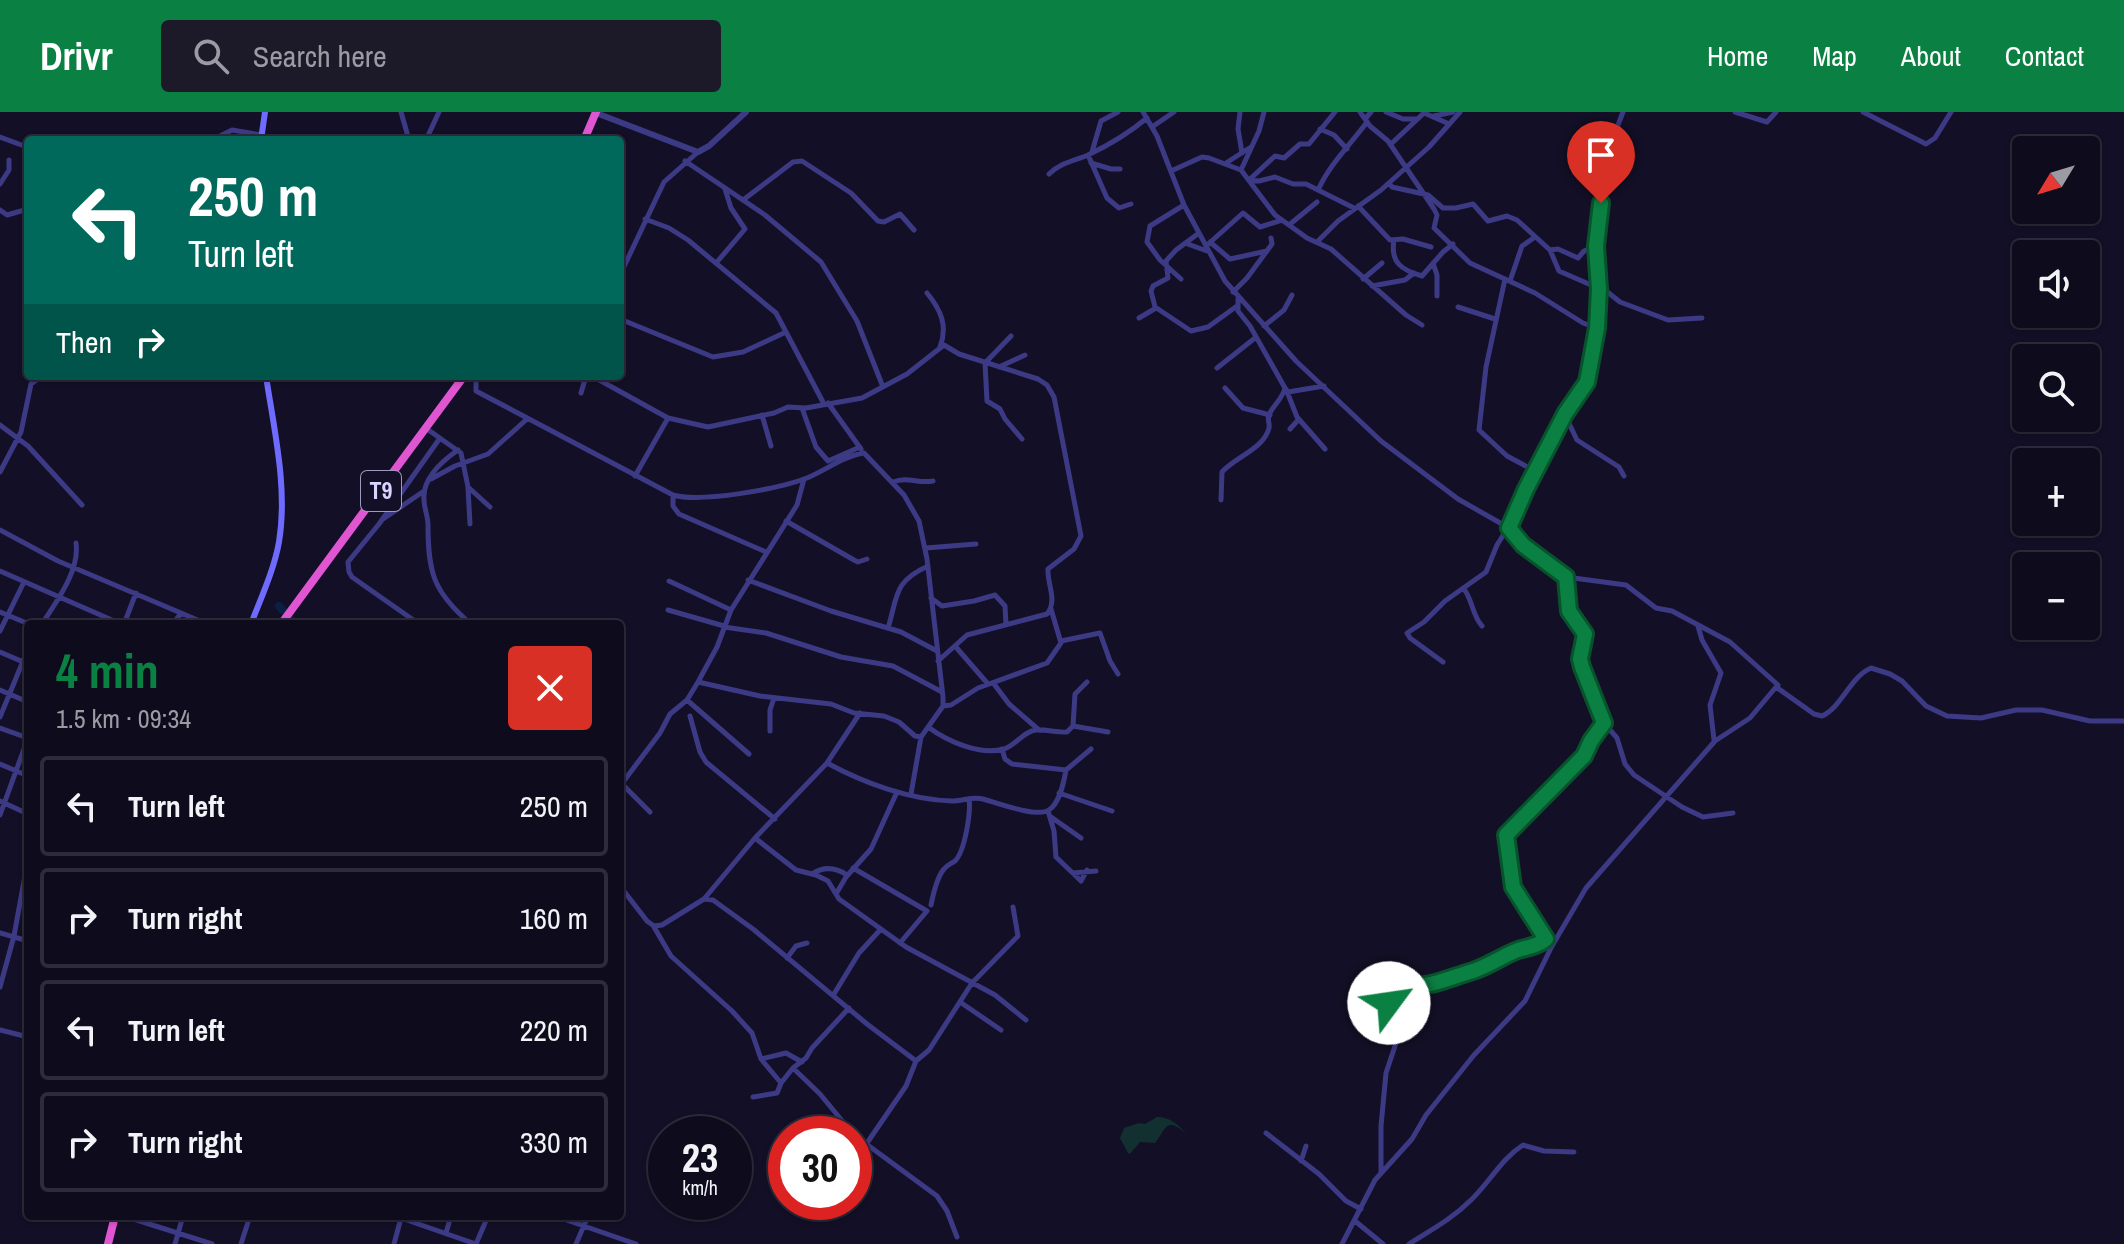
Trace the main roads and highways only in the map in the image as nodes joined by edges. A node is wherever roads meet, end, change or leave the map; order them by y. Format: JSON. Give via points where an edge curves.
{"nodes":[{"id":1,"x":265,"y":112,"type":"edge"},
{"id":2,"x":596,"y":113,"type":"edge"},
{"id":3,"x":261,"y":136,"type":"edge"},
{"id":4,"x":586,"y":136,"type":"edge"},
{"id":5,"x":267,"y":380,"type":"edge"},
{"id":6,"x":461,"y":380,"type":"edge"},
{"id":7,"x":252,"y":620,"type":"edge"},
{"id":8,"x":284,"y":620,"type":"edge"},
{"id":9,"x":114,"y":1220,"type":"edge"},
{"id":10,"x":108,"y":1244,"type":"edge"}],
"edges":[{"from":1,"to":3,"type":"main road"},
{"from":2,"to":4,"type":"highway"},
{"from":5,"to":7,"type":"main road","via":[[281,522],[273,565]]},
{"from":6,"to":8,"type":"highway","number":"T9"},
{"from":9,"to":10,"type":"highway"}]}
